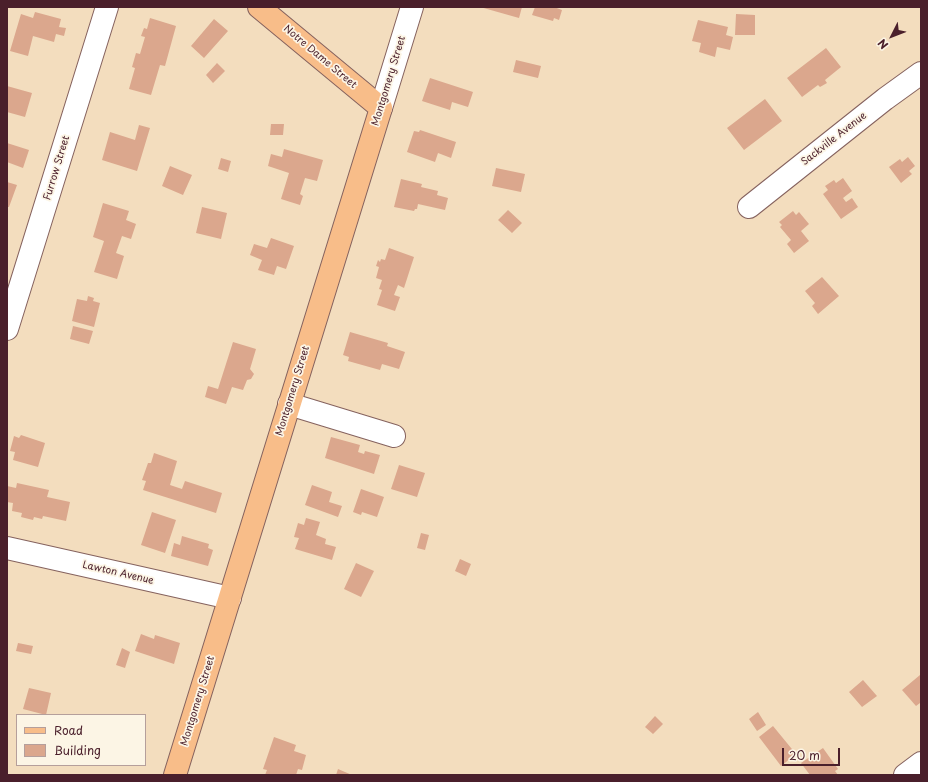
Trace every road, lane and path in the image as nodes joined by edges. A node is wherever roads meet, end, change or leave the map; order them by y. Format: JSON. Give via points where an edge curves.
{"nodes":[{"id":1,"x":107,"y":7,"type":"edge"},
{"id":2,"x":412,"y":7,"type":"edge"},
{"id":3,"x":266,"y":10,"type":"edge"},
{"id":4,"x":921,"y":73,"type":"edge"},
{"id":5,"x":381,"y":108,"type":"junction"},
{"id":6,"x":748,"y":207,"type":"dead end"},
{"id":7,"x":7,"y":329,"type":"edge"},
{"id":8,"x":289,"y":404,"type":"junction"},
{"id":9,"x":394,"y":436,"type":"dead end"},
{"id":10,"x":7,"y":548,"type":"edge"},
{"id":11,"x":230,"y":598,"type":"junction"},
{"id":12,"x":921,"y":763,"type":"edge"},
{"id":13,"x":175,"y":775,"type":"edge"},
{"id":14,"x":905,"y":775,"type":"edge"}],
"edges":[{"from":1,"to":7,"type":"street","name":"Furrow Street"},
{"from":2,"to":5,"type":"street","name":"Montgomery Street"},
{"from":3,"to":5,"type":"main road","name":"Notre Dame Street"},
{"from":4,"to":6,"type":"street","name":"Sackville Avenue"},
{"from":5,"to":8,"type":"main road","name":"Montgomery Street"},
{"from":8,"to":9,"type":"street"},
{"from":8,"to":11,"type":"main road","name":"Montgomery Street"},
{"from":10,"to":11,"type":"street","name":"Lawton Avenue"},
{"from":11,"to":13,"type":"main road","name":"Montgomery Street"},
{"from":12,"to":14,"type":"street"}]}
